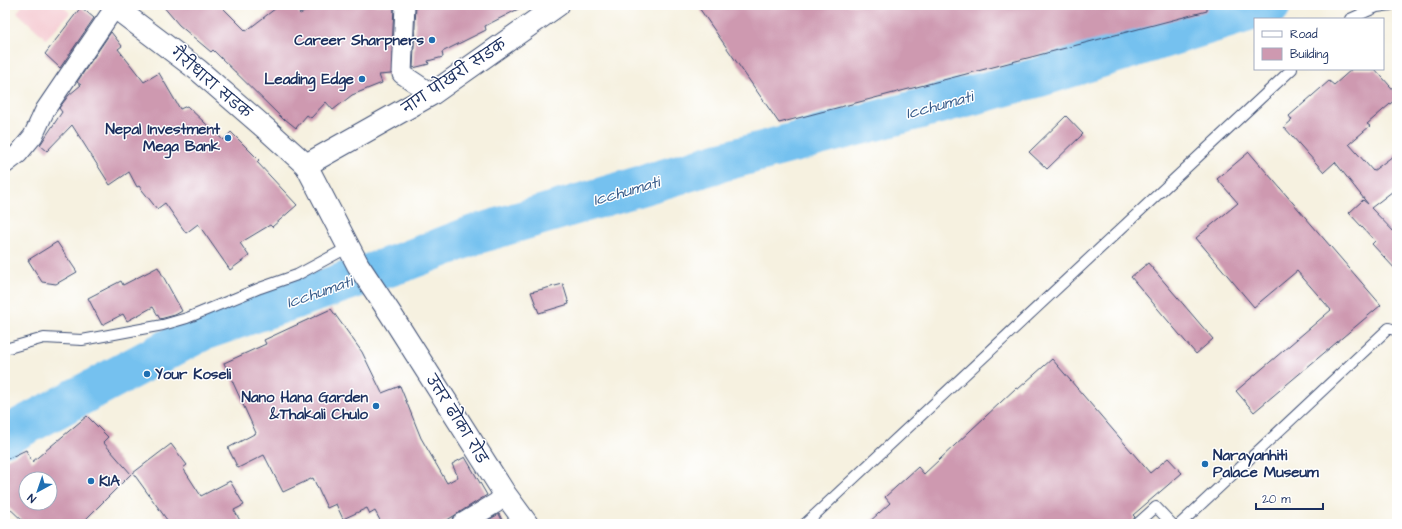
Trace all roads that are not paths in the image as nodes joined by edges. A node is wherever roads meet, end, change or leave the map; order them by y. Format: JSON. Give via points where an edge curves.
{"nodes":[{"id":1,"x":405,"y":5,"type":"edge"},
{"id":2,"x":558,"y":5,"type":"edge"},
{"id":3,"x":1390,"y":5,"type":"edge"},
{"id":4,"x":114,"y":6,"type":"edge"},
{"id":5,"x":1352,"y":18,"type":"edge"},
{"id":6,"x":1291,"y":70,"type":"edge"},
{"id":7,"x":432,"y":94,"type":"junction"},
{"id":8,"x":5,"y":164,"type":"edge"},
{"id":9,"x":306,"y":165,"type":"junction"},
{"id":10,"x":353,"y":256,"type":"junction"},
{"id":11,"x":1397,"y":331,"type":"edge"},
{"id":12,"x":5,"y":348,"type":"edge"},
{"id":13,"x":505,"y":494,"type":"junction"},
{"id":14,"x":461,"y":524,"type":"edge"},
{"id":15,"x":527,"y":524,"type":"edge"},
{"id":16,"x":804,"y":524,"type":"edge"},
{"id":17,"x":1137,"y":524,"type":"edge"},
{"id":18,"x":1172,"y":524,"type":"edge"},
{"id":19,"x":1180,"y":524,"type":"edge"}],
"edges":[{"from":1,"to":7,"type":"street","via":[[402,74]]},
{"from":2,"to":7,"type":"main road","name":"नाग पोखरी सडक"},
{"from":3,"to":5,"type":"lane","via":[[1377,7]]},
{"from":4,"to":8,"type":"street","via":[[45,110],[33,136],[18,154]]},
{"from":4,"to":9,"type":"main road","name":"गैरीधारा सडक","via":[[198,70]]},
{"from":6,"to":16,"type":"lane"},
{"from":7,"to":9,"type":"main road","name":"नाग पोखरी सडक"},
{"from":9,"to":10,"type":"main road","name":"उत्तर ढोका रोड"},
{"from":10,"to":12,"type":"lane","via":[[163,325],[82,340],[44,338]]},
{"from":10,"to":13,"type":"main road","name":"उत्तर ढोका रोड"},
{"from":11,"to":19,"type":"lane","via":[[1389,328]]},
{"from":13,"to":14,"type":"street","via":[[496,503]]},
{"from":13,"to":15,"type":"main road","name":"उत्तर ढोका रोड"},
{"from":17,"to":18,"type":"lane","via":[[1156,507]]}]}
